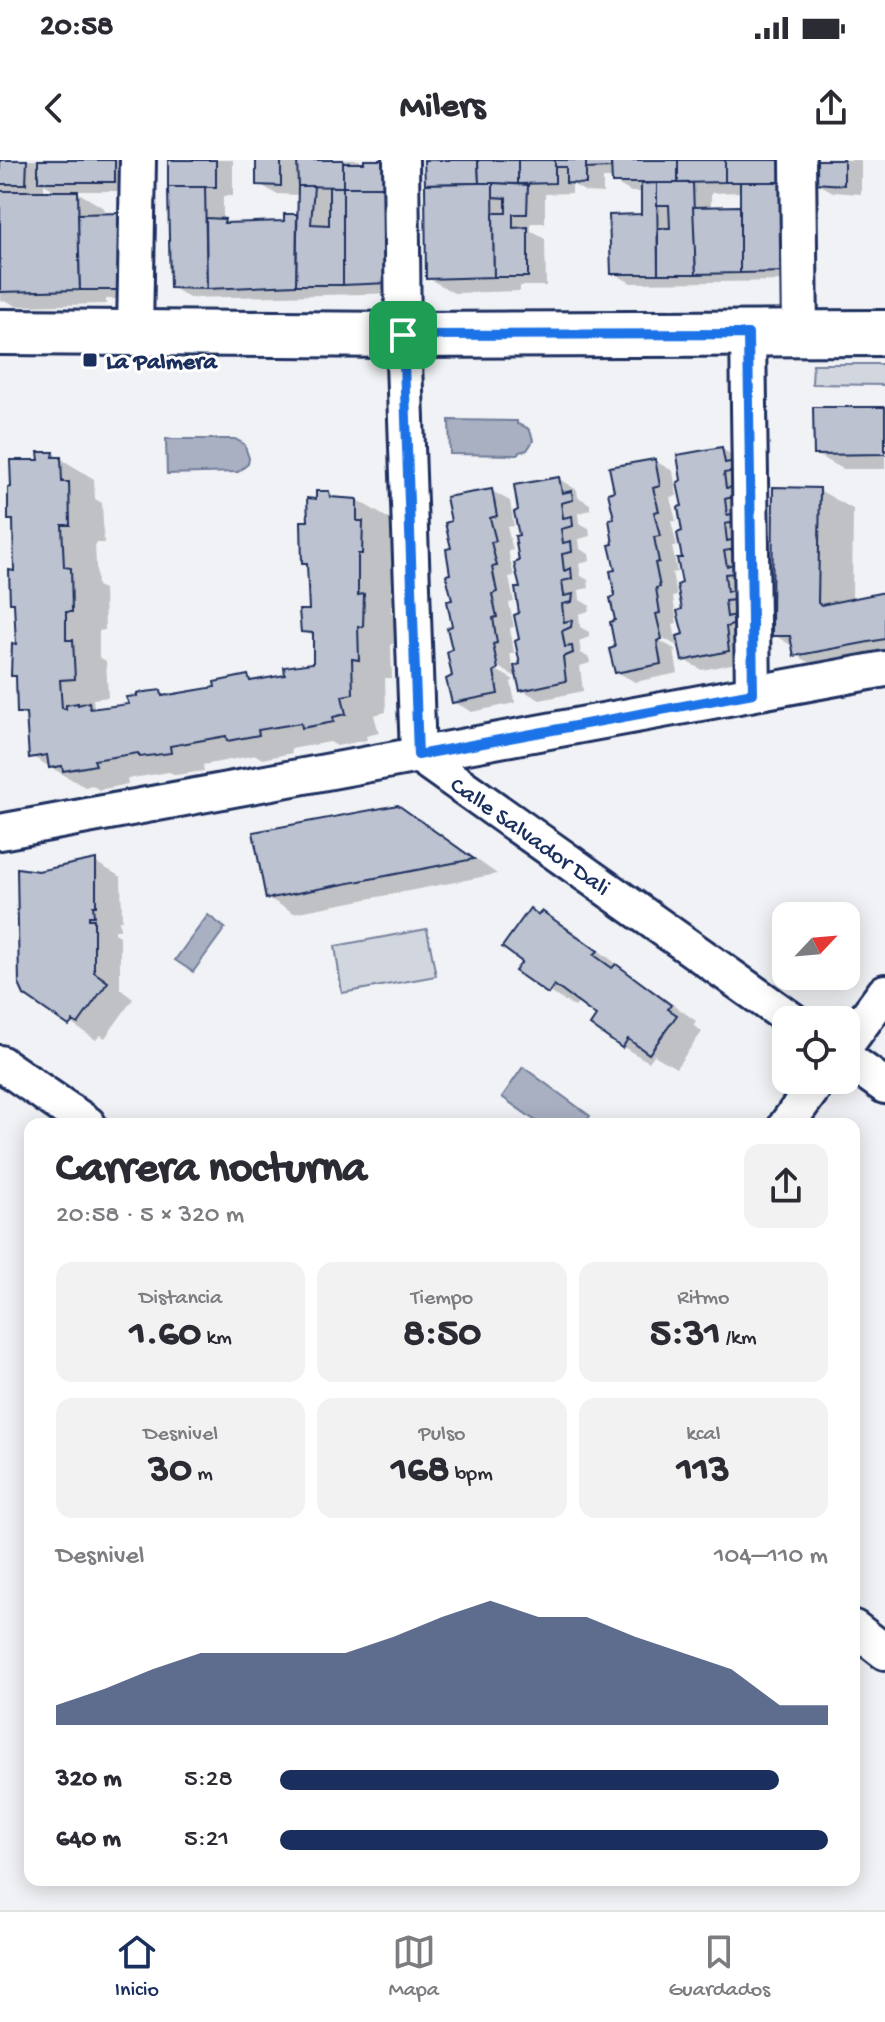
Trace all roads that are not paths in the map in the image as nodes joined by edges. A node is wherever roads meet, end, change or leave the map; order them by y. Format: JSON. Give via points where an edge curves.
{"nodes":[{"id":1,"x":138,"y":160,"type":"edge"},
{"id":2,"x":401,"y":160,"type":"edge"},
{"id":3,"x":798,"y":160,"type":"edge"},
{"id":4,"x":0,"y":332,"type":"edge"},
{"id":5,"x":135,"y":333,"type":"junction"},
{"id":6,"x":885,"y":333,"type":"edge"},
{"id":7,"x":748,"y":334,"type":"junction"},
{"id":8,"x":800,"y":334,"type":"junction"},
{"id":9,"x":403,"y":335,"type":"junction"},
{"id":10,"x":885,"y":669,"type":"edge"},
{"id":11,"x":753,"y":693,"type":"junction"},
{"id":12,"x":418,"y":755,"type":"junction"},
{"id":13,"x":0,"y":832,"type":"edge"},
{"id":14,"x":885,"y":992,"type":"edge"},
{"id":15,"x":772,"y":1006,"type":"edge"},
{"id":16,"x":860,"y":1026,"type":"edge"},
{"id":17,"x":0,"y":1063,"type":"edge"},
{"id":18,"x":860,"y":1068,"type":"edge"},
{"id":19,"x":885,"y":1086,"type":"edge"},
{"id":20,"x":809,"y":1094,"type":"edge"},
{"id":21,"x":79,"y":1118,"type":"edge"},
{"id":22,"x":791,"y":1118,"type":"edge"},
{"id":23,"x":860,"y":1633,"type":"edge"},
{"id":24,"x":885,"y":1652,"type":"edge"}],
"edges":[{"from":1,"to":5,"type":"street"},
{"from":2,"to":9,"type":"street"},
{"from":3,"to":8,"type":"street"},
{"from":4,"to":5,"type":"street"},
{"from":5,"to":9,"type":"street"},
{"from":6,"to":8,"type":"street"},
{"from":7,"to":8,"type":"street"},
{"from":7,"to":9,"type":"street"},
{"from":7,"to":11,"type":"street"},
{"from":9,"to":12,"type":"street"},
{"from":10,"to":11,"type":"street"},
{"from":11,"to":12,"type":"street"},
{"from":12,"to":13,"type":"street"},
{"from":12,"to":15,"type":"street","name":"Calle Salvador Dali"},
{"from":14,"to":16,"type":"street"},
{"from":17,"to":21,"type":"street"},
{"from":18,"to":19,"type":"street"},
{"from":20,"to":22,"type":"street"},
{"from":23,"to":24,"type":"street"}]}
